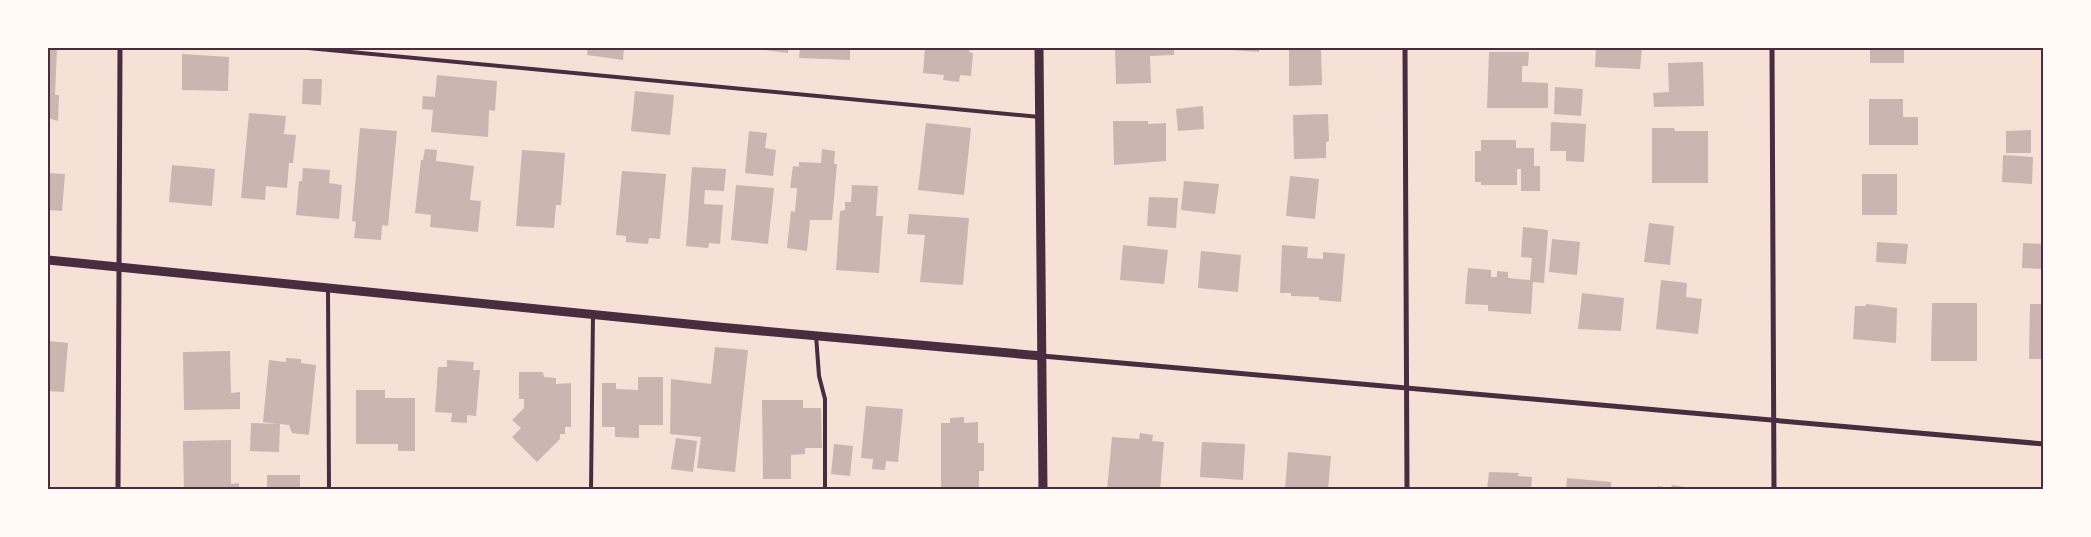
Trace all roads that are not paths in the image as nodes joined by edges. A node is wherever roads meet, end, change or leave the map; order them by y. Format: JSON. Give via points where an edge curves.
{"nodes":[{"id":1,"x":120,"y":48,"type":"edge"},
{"id":2,"x":308,"y":48,"type":"edge"},
{"id":3,"x":1039,"y":48,"type":"edge"},
{"id":4,"x":1404,"y":48,"type":"edge"},
{"id":5,"x":1772,"y":48,"type":"edge"},
{"id":6,"x":1041,"y":117,"type":"junction"},
{"id":7,"x":48,"y":260,"type":"edge"},
{"id":8,"x":120,"y":268,"type":"junction"},
{"id":9,"x":328,"y":288,"type":"junction"},
{"id":10,"x":594,"y":314,"type":"junction"},
{"id":11,"x":816,"y":335,"type":"junction"},
{"id":12,"x":1042,"y":356,"type":"junction"},
{"id":13,"x":1406,"y":388,"type":"junction"},
{"id":14,"x":1774,"y":421,"type":"junction"},
{"id":15,"x":2044,"y":444,"type":"edge"},
{"id":16,"x":118,"y":490,"type":"edge"},
{"id":17,"x":329,"y":490,"type":"edge"},
{"id":18,"x":591,"y":490,"type":"edge"},
{"id":19,"x":826,"y":490,"type":"edge"},
{"id":20,"x":1043,"y":490,"type":"edge"},
{"id":21,"x":1407,"y":490,"type":"edge"},
{"id":22,"x":1774,"y":490,"type":"edge"}],
"edges":[{"from":1,"to":8,"type":"street"},
{"from":2,"to":6,"type":"lane"},
{"from":3,"to":6,"type":"street"},
{"from":4,"to":13,"type":"street"},
{"from":5,"to":14,"type":"street"},
{"from":6,"to":12,"type":"street"},
{"from":7,"to":8,"type":"street"},
{"from":8,"to":9,"type":"street"},
{"from":8,"to":16,"type":"street"},
{"from":9,"to":10,"type":"street"},
{"from":9,"to":17,"type":"lane"},
{"from":10,"to":11,"type":"street"},
{"from":10,"to":18,"type":"lane"},
{"from":11,"to":12,"type":"street"},
{"from":11,"to":19,"type":"lane","via":[[819,376],[825,399]]},
{"from":12,"to":13,"type":"street"},
{"from":12,"to":20,"type":"street"},
{"from":13,"to":14,"type":"street"},
{"from":13,"to":21,"type":"street"},
{"from":14,"to":15,"type":"street"},
{"from":14,"to":22,"type":"street"}]}
